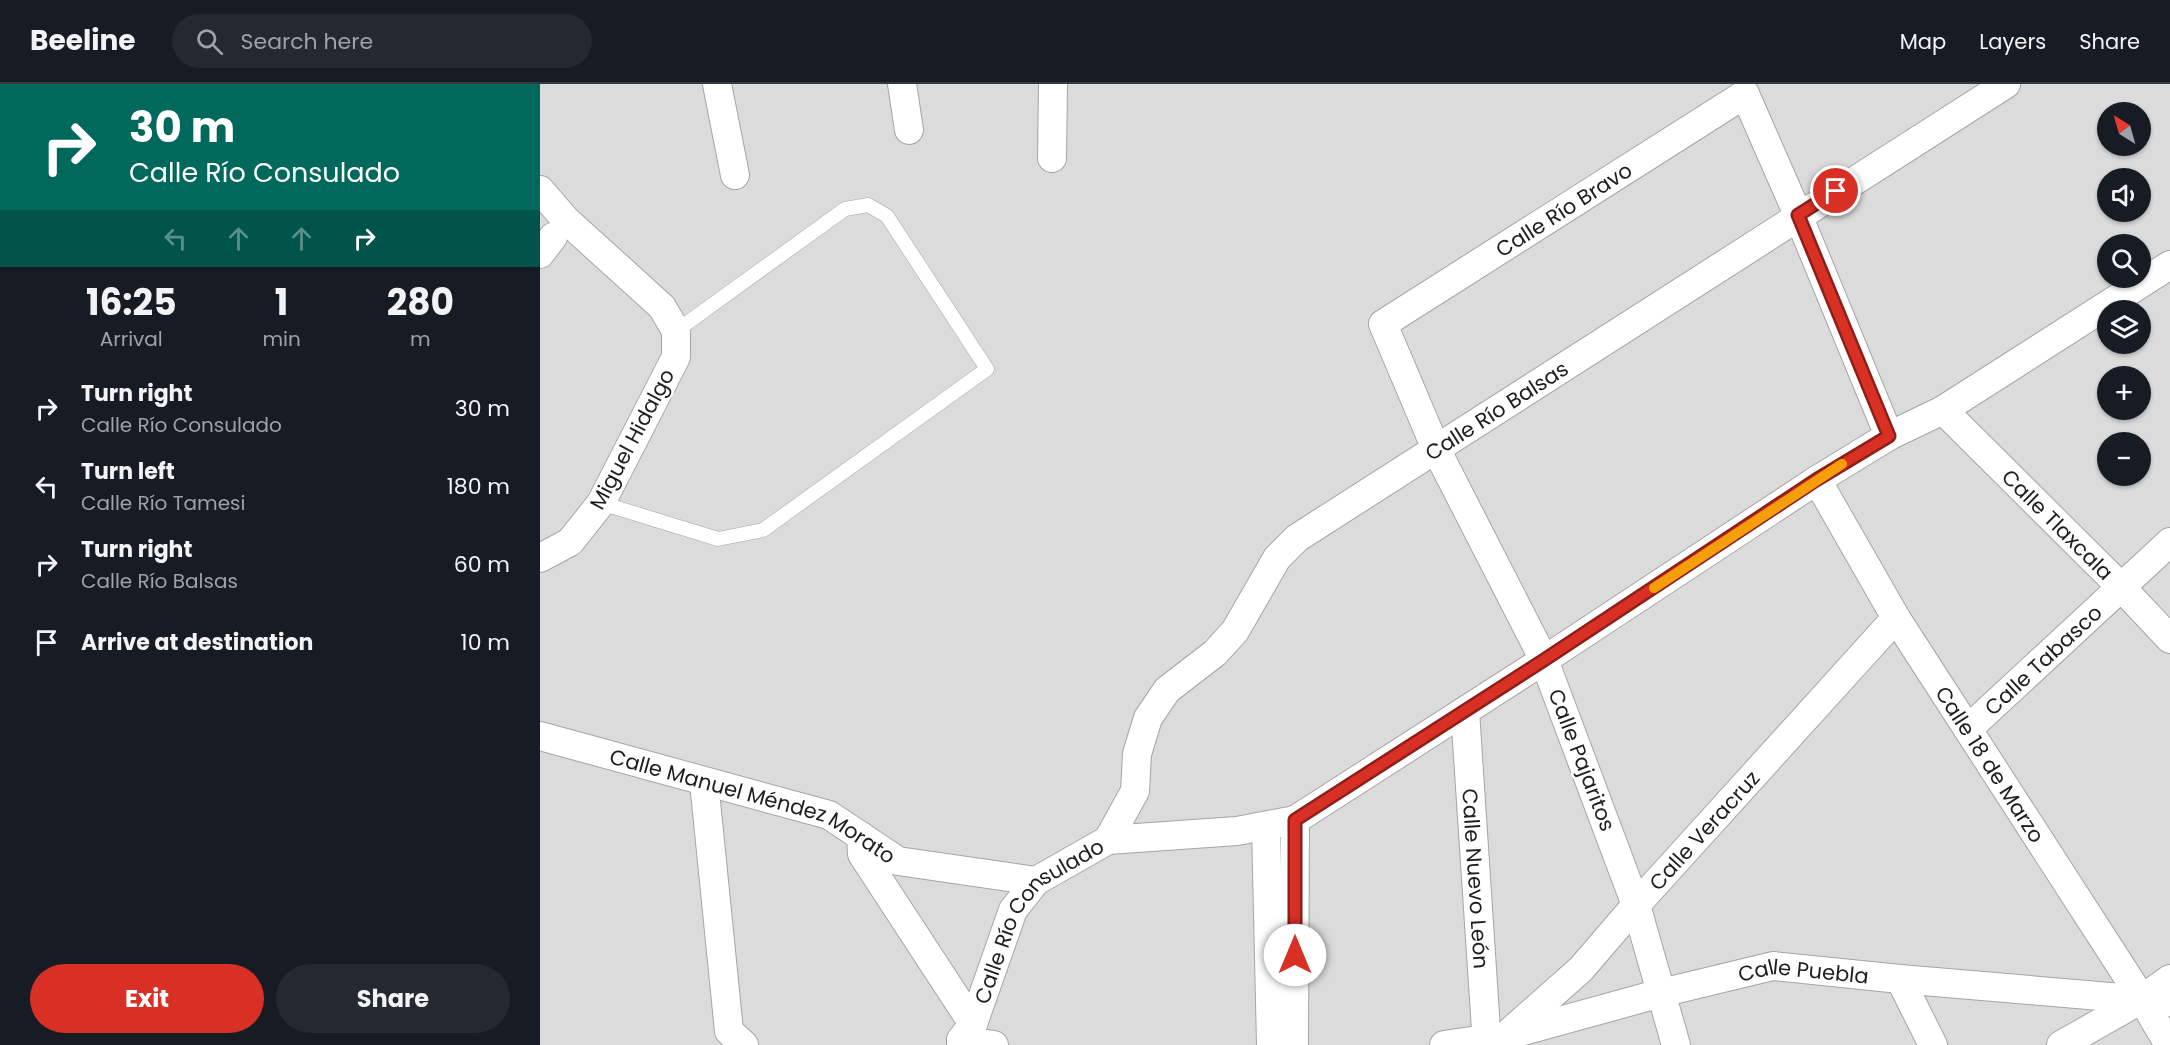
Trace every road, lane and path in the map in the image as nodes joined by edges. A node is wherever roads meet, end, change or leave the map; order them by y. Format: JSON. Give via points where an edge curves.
{"nodes":[{"id":1,"x":717,"y":84,"type":"edge"},
{"id":2,"x":902,"y":84,"type":"edge"},
{"id":3,"x":1053,"y":84,"type":"edge"},
{"id":4,"x":2006,"y":84,"type":"edge"},
{"id":5,"x":1747,"y":89,"type":"edge"},
{"id":6,"x":909,"y":130,"type":"dead end"},
{"id":7,"x":1052,"y":158,"type":"dead end"},
{"id":8,"x":735,"y":175,"type":"dead end"},
{"id":9,"x":540,"y":190,"type":"edge"},
{"id":10,"x":1798,"y":215,"type":"junction"},
{"id":11,"x":2170,"y":265,"type":"edge"},
{"id":12,"x":1383,"y":324,"type":"joint"},
{"id":13,"x":676,"y":331,"type":"junction"},
{"id":14,"x":1943,"y":410,"type":"junction"},
{"id":15,"x":1889,"y":436,"type":"junction"},
{"id":16,"x":1436,"y":449,"type":"junction"},
{"id":17,"x":1816,"y":480,"type":"junction"},
{"id":18,"x":601,"y":503,"type":"junction"},
{"id":19,"x":2170,"y":542,"type":"edge"},
{"id":20,"x":540,"y":558,"type":"edge"},
{"id":21,"x":2121,"y":587,"type":"junction"},
{"id":22,"x":1896,"y":618,"type":"junction"},
{"id":23,"x":2170,"y":639,"type":"edge"},
{"id":24,"x":1544,"y":660,"type":"junction"},
{"id":25,"x":1465,"y":711,"type":"junction"},
{"id":26,"x":1968,"y":729,"type":"junction"},
{"id":27,"x":540,"y":736,"type":"edge"},
{"id":28,"x":704,"y":782,"type":"junction"},
{"id":29,"x":1295,"y":820,"type":"junction"},
{"id":30,"x":1266,"y":826,"type":"junction"},
{"id":31,"x":861,"y":836,"type":"junction"},
{"id":32,"x":1108,"y":840,"type":"junction"},
{"id":33,"x":1036,"y":881,"type":"junction"},
{"id":34,"x":1636,"y":905,"type":"junction"},
{"id":35,"x":1900,"y":979,"type":"junction"},
{"id":36,"x":2170,"y":979,"type":"edge"},
{"id":37,"x":1661,"y":993,"type":"junction"},
{"id":38,"x":2142,"y":999,"type":"junction"},
{"id":39,"x":2170,"y":1002,"type":"edge"},
{"id":40,"x":962,"y":1037,"type":"edge"},
{"id":41,"x":1493,"y":1040,"type":"edge"},
{"id":42,"x":744,"y":1045,"type":"edge"},
{"id":43,"x":994,"y":1045,"type":"edge"},
{"id":44,"x":1271,"y":1045,"type":"edge"},
{"id":45,"x":1294,"y":1045,"type":"edge"},
{"id":46,"x":1444,"y":1045,"type":"edge"},
{"id":47,"x":1676,"y":1045,"type":"edge"},
{"id":48,"x":1933,"y":1045,"type":"edge"},
{"id":49,"x":2061,"y":1045,"type":"edge"},
{"id":50,"x":2169,"y":1045,"type":"edge"}],
"edges":[{"from":1,"to":8,"type":"street"},
{"from":2,"to":6,"type":"street"},
{"from":3,"to":7,"type":"street"},
{"from":4,"to":10,"type":"street","name":"Calle Río Balsas"},
{"from":5,"to":10,"type":"street"},
{"from":5,"to":12,"type":"street","name":"Calle Río Bravo"},
{"from":9,"to":13,"type":"street","via":[[565,219],[662,307]]},
{"from":10,"to":15,"type":"street"},
{"from":10,"to":16,"type":"street","name":"Calle Río Balsas"},
{"from":11,"to":14,"type":"street","name":"Calle Río Consulado"},
{"from":12,"to":16,"type":"street","name":"Calle Pajaritos"},
{"from":13,"to":18,"type":"street","name":"Miguel Hidalgo","via":[[675,357]]},
{"from":13,"to":18,"type":"lane","via":[[845,209],[868,205],[887,216],[987,369],[763,530],[718,538]]},
{"from":14,"to":15,"type":"street","name":"Calle Río Consulado"},
{"from":14,"to":21,"type":"street","name":"Calle Tlaxcala"},
{"from":15,"to":17,"type":"street","name":"Calle Río Consulado"},
{"from":16,"to":24,"type":"street","name":"Calle Pajaritos"},
{"from":16,"to":32,"type":"street","name":"Calle Río Balsas","via":[[1297,538],[1277,558],[1235,631],[1215,653],[1167,690],[1148,718],[1137,754],[1135,791]]},
{"from":17,"to":22,"type":"street","name":"Calle 18 de Marzo"},
{"from":17,"to":24,"type":"street","name":"Calle Río Consulado"},
{"from":18,"to":20,"type":"street","name":"Miguel Hidalgo","via":[[570,542]]},
{"from":19,"to":21,"type":"street","name":"Calle Tabasco"},
{"from":21,"to":23,"type":"street","name":"Calle Tlaxcala"},
{"from":21,"to":26,"type":"street","name":"Calle Tabasco"},
{"from":22,"to":26,"type":"street","name":"Calle 18 de Marzo"},
{"from":22,"to":34,"type":"street","name":"Calle Veracruz"},
{"from":24,"to":25,"type":"street","name":"Calle Río Consulado"},
{"from":24,"to":34,"type":"street","name":"Calle Pajaritos"},
{"from":25,"to":29,"type":"street","name":"Calle Río Consulado"},
{"from":25,"to":41,"type":"street","name":"Calle Nuevo León"},
{"from":26,"to":38,"type":"street","name":"Calle 18 de Marzo"},
{"from":27,"to":28,"type":"street","name":"Calle Manuel Méndez Morato"},
{"from":28,"to":31,"type":"street","name":"Calle Manuel Méndez Morato","via":[[829,815]]},
{"from":28,"to":42,"type":"street","via":[[729,1031]]},
{"from":29,"to":30,"type":"street","name":"Calle Río Consulado"},
{"from":29,"to":45,"type":"street"},
{"from":30,"to":32,"type":"street","name":"Calle Río Consulado"},
{"from":30,"to":44,"type":"street"},
{"from":31,"to":33,"type":"street","name":"Calle Manuel Méndez Morato","via":[[898,861]]},
{"from":31,"to":40,"type":"street","via":[[862,855]]},
{"from":32,"to":33,"type":"street","name":"Calle Río Consulado"},
{"from":33,"to":40,"type":"street","name":"Calle Río Consulado","via":[[1013,910]]},
{"from":34,"to":37,"type":"street","name":"Calle Pajaritos"},
{"from":34,"to":41,"type":"street","name":"Calle Veracruz","via":[[1581,969]]},
{"from":35,"to":37,"type":"street","name":"Calle Puebla","via":[[1773,966]]},
{"from":35,"to":38,"type":"street","name":"Calle Puebla"},
{"from":35,"to":48,"type":"street"},
{"from":36,"to":38,"type":"street"},
{"from":37,"to":41,"type":"street","name":"Calle Puebla"},
{"from":37,"to":47,"type":"street","name":"Calle Pajaritos"},
{"from":38,"to":39,"type":"street","name":"Calle Puebla"},
{"from":38,"to":49,"type":"street"},
{"from":38,"to":50,"type":"street","name":"Calle 18 de Marzo"},
{"from":40,"to":43,"type":"street"},
{"from":41,"to":46,"type":"street","name":"Calle Puebla"}]}
